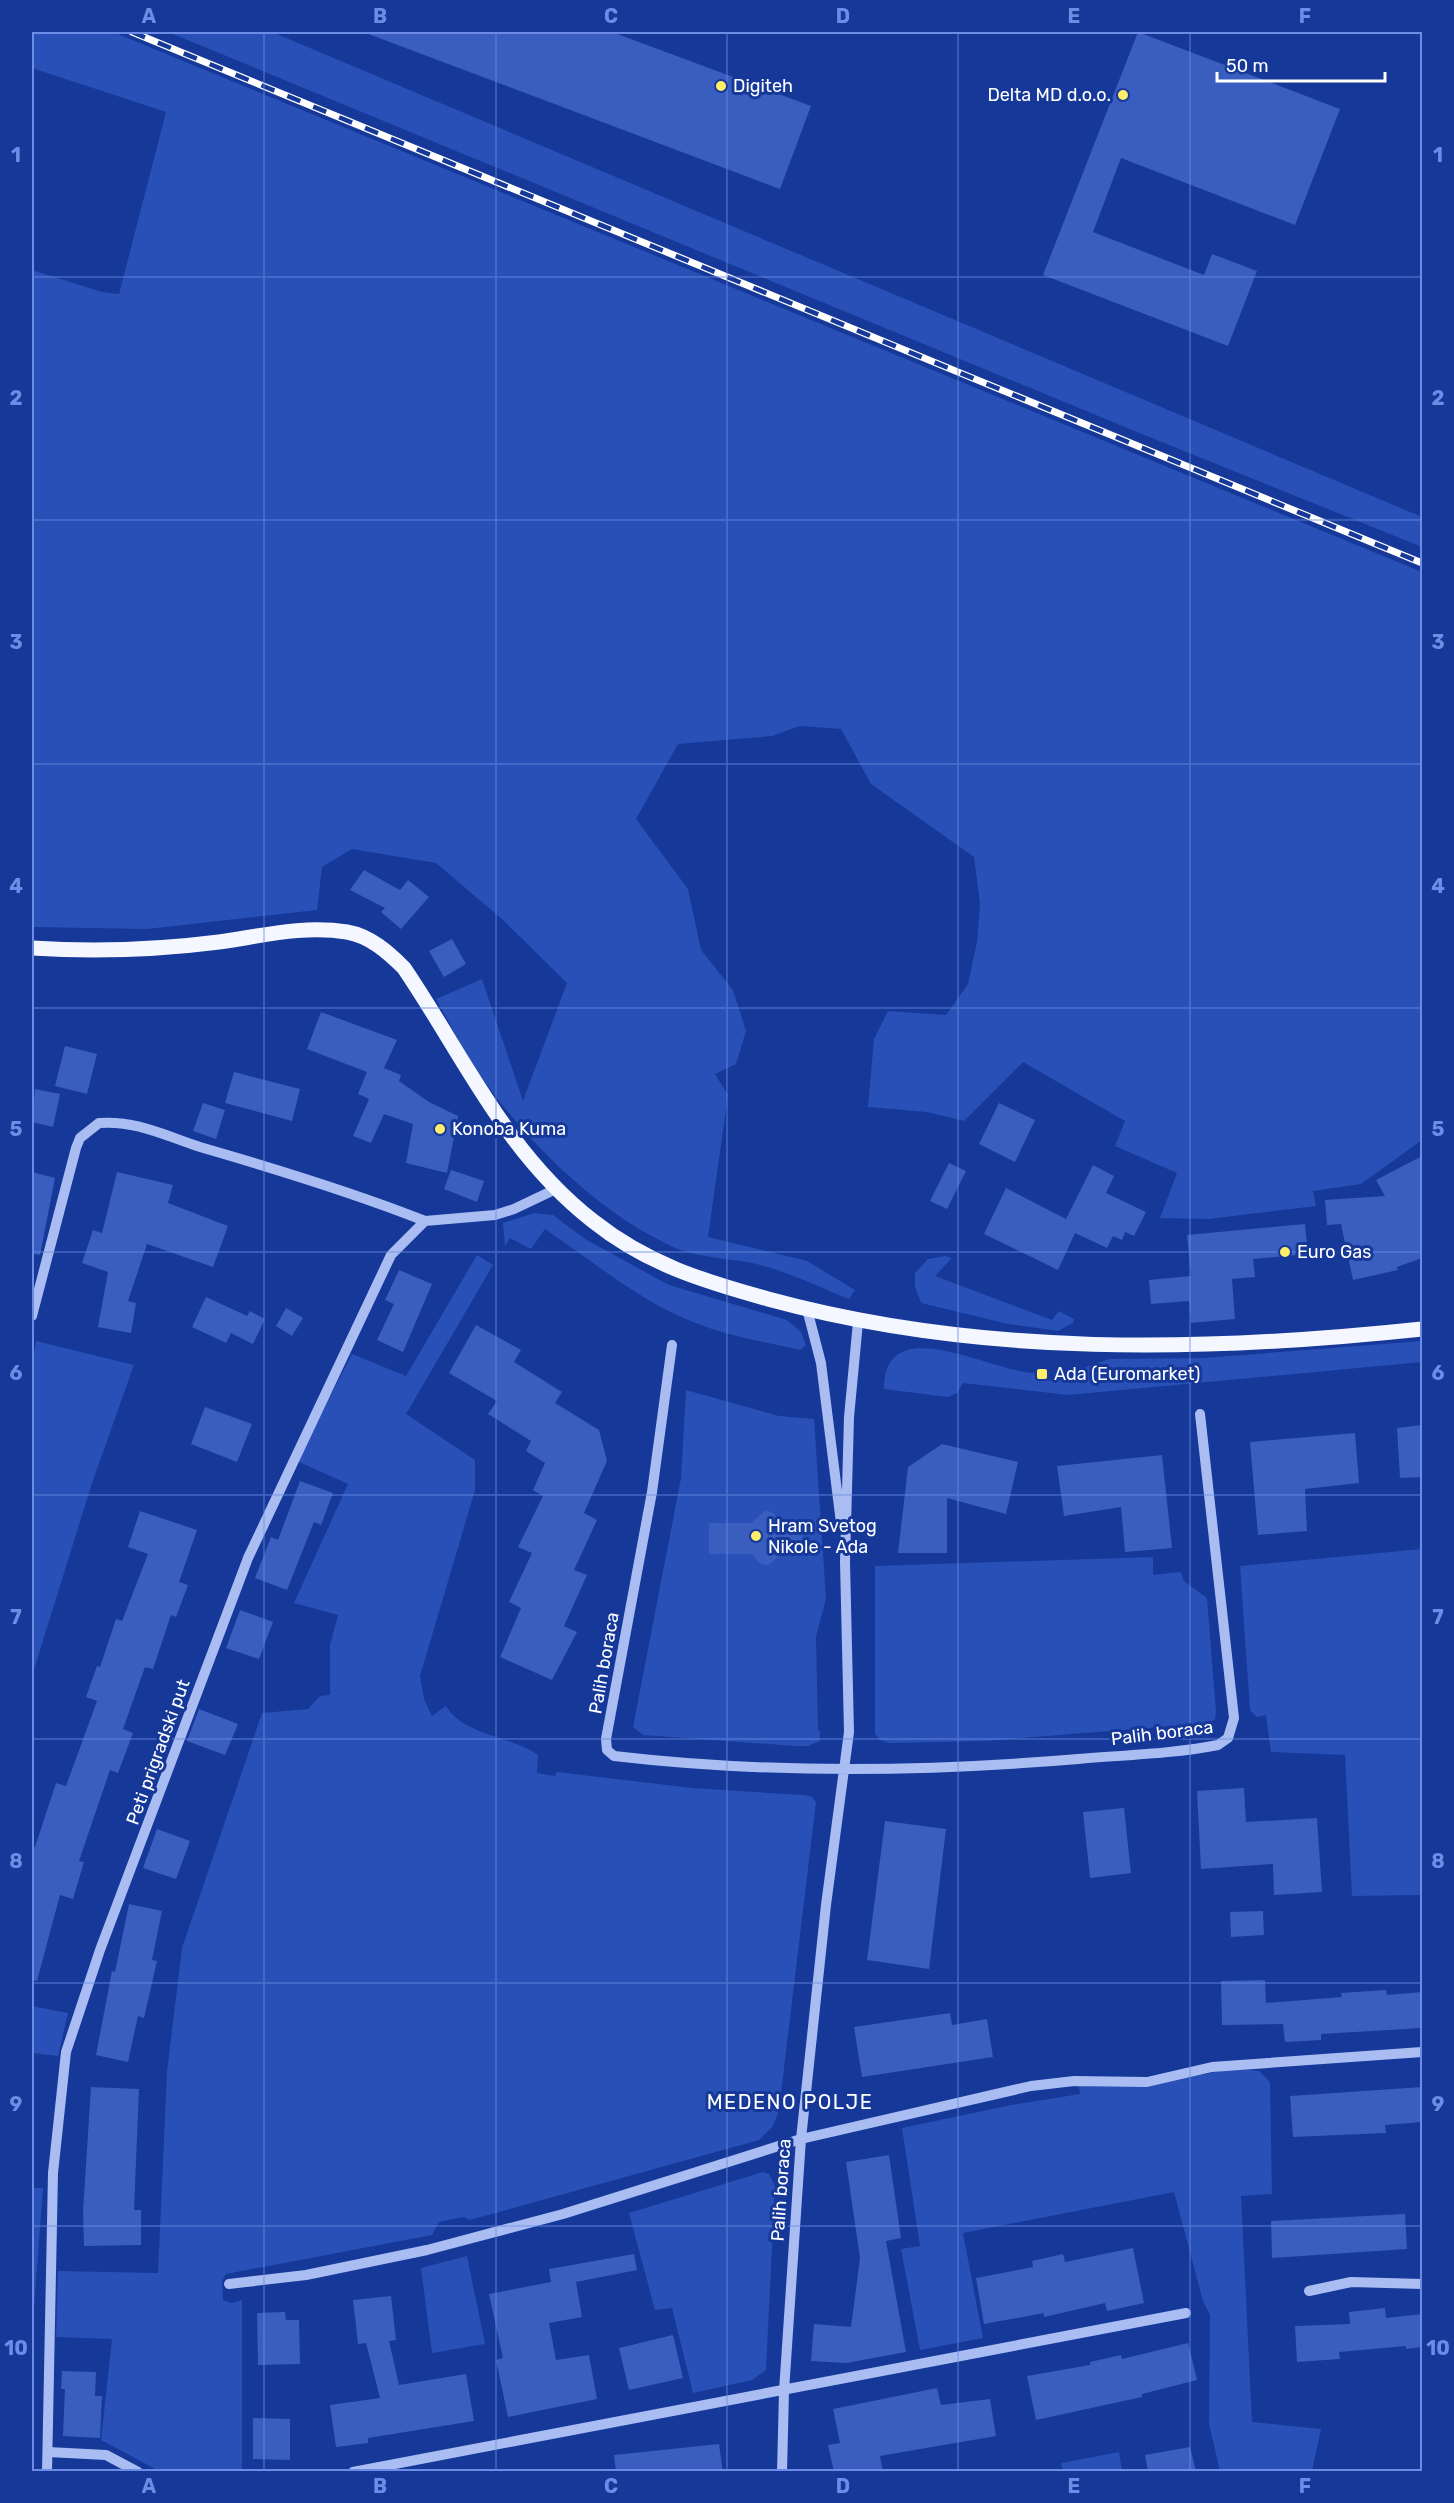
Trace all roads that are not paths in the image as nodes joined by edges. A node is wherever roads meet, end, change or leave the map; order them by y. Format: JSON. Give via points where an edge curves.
{"nodes":[{"id":1,"x":32,"y":948,"type":"edge"},
{"id":2,"x":556,"y":1189,"type":"junction"},
{"id":3,"x":425,"y":1221,"type":"junction"},
{"id":4,"x":807,"y":1309,"type":"junction"},
{"id":5,"x":32,"y":1316,"type":"edge"},
{"id":6,"x":858,"y":1322,"type":"junction"},
{"id":7,"x":1422,"y":1329,"type":"edge"},
{"id":8,"x":672,"y":1345,"type":"dead end"},
{"id":9,"x":1200,"y":1414,"type":"dead end"},
{"id":10,"x":845,"y":1562,"type":"junction"},
{"id":11,"x":844,"y":1769,"type":"junction"},
{"id":12,"x":1422,"y":2052,"type":"edge"},
{"id":13,"x":801,"y":2139,"type":"junction"},
{"id":14,"x":229,"y":2284,"type":"dead end"},
{"id":15,"x":1422,"y":2284,"type":"edge"},
{"id":16,"x":1309,"y":2291,"type":"dead end"},
{"id":17,"x":1186,"y":2313,"type":"dead end"},
{"id":18,"x":784,"y":2391,"type":"junction"},
{"id":19,"x":48,"y":2452,"type":"junction"},
{"id":20,"x":47,"y":2472,"type":"edge"},
{"id":21,"x":138,"y":2472,"type":"edge"},
{"id":22,"x":353,"y":2472,"type":"edge"},
{"id":23,"x":782,"y":2472,"type":"edge"}],
"edges":[{"from":1,"to":2,"type":"main road","via":[[116,952],[300,930],[348,932],[367,939],[404,968],[503,1127]]},
{"from":2,"to":3,"type":"street","via":[[495,1215]]},
{"from":2,"to":4,"type":"main road","via":[[619,1240],[669,1269]]},
{"from":3,"to":5,"type":"street","via":[[354,1192],[137,1124],[99,1123],[80,1138],[76,1148]]},
{"from":3,"to":19,"type":"street","name":"Peti prigradski put","via":[[391,1255],[372,1290],[248,1558],[100,1950],[66,2052],[53,2173]]},
{"from":4,"to":6,"type":"main road"},
{"from":4,"to":10,"type":"street","name":"Palih boraca","via":[[821,1363]]},
{"from":6,"to":7,"type":"main road","via":[[1000,1340],[1110,1346],[1290,1341]]},
{"from":6,"to":10,"type":"street","name":"Palih boraca","via":[[849,1417]]},
{"from":8,"to":11,"type":"street","name":"Palih boraca","via":[[652,1492],[607,1750],[614,1756],[707,1766]]},
{"from":9,"to":11,"type":"street","name":"Palih boraca","via":[[1234,1718],[1228,1738],[1218,1745],[1201,1748],[1009,1765]]},
{"from":10,"to":11,"type":"street","name":"Palih boraca","via":[[849,1731]]},
{"from":11,"to":13,"type":"street","name":"Palih boraca"},
{"from":12,"to":13,"type":"street","via":[[1212,2067],[1147,2082],[1074,2081],[1031,2086]]},
{"from":13,"to":14,"type":"street","via":[[563,2214],[427,2250],[306,2275]]},
{"from":13,"to":18,"type":"street","name":"Palih boraca"},
{"from":15,"to":16,"type":"street","via":[[1351,2282]]},
{"from":17,"to":18,"type":"street"},
{"from":18,"to":22,"type":"street"},
{"from":18,"to":23,"type":"street","name":"Palih boraca"},
{"from":19,"to":20,"type":"street","name":"Peti prigradski put"},
{"from":19,"to":21,"type":"street","via":[[106,2455]]}]}
